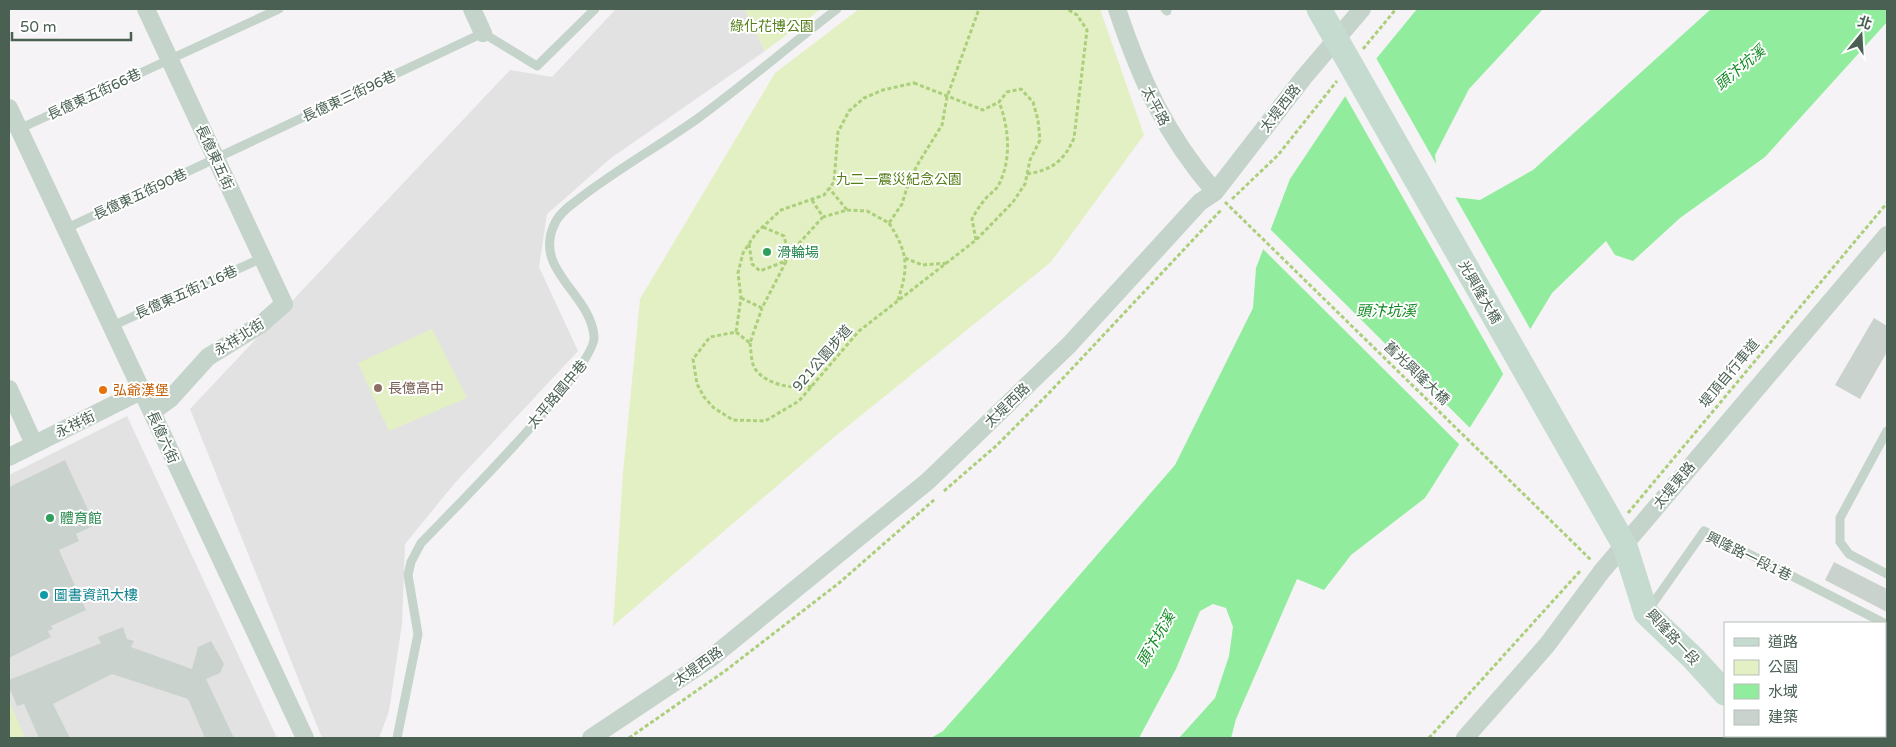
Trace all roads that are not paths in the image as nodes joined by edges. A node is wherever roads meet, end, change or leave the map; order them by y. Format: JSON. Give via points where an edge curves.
{"nodes":[{"id":1,"x":146,"y":9,"type":"edge"},
{"id":2,"x":279,"y":9,"type":"edge"},
{"id":3,"x":472,"y":9,"type":"edge"},
{"id":4,"x":595,"y":9,"type":"edge"},
{"id":5,"x":837,"y":9,"type":"edge"},
{"id":6,"x":1117,"y":9,"type":"edge"},
{"id":7,"x":1318,"y":9,"type":"edge"},
{"id":8,"x":1362,"y":9,"type":"edge"},
{"id":9,"x":482,"y":33,"type":"junction"},
{"id":10,"x":1336,"y":38,"type":"junction"},
{"id":11,"x":169,"y":59,"type":"junction"},
{"id":12,"x":9,"y":108,"type":"edge"},
{"id":13,"x":14,"y":134,"type":"edge"},
{"id":14,"x":216,"y":159,"type":"junction"},
{"id":15,"x":1215,"y":192,"type":"junction"},
{"id":16,"x":65,"y":229,"type":"junction"},
{"id":17,"x":1887,"y":235,"type":"edge"},
{"id":18,"x":262,"y":258,"type":"junction"},
{"id":19,"x":284,"y":304,"type":"joint"},
{"id":20,"x":110,"y":327,"type":"junction"},
{"id":21,"x":9,"y":389,"type":"edge"},
{"id":22,"x":142,"y":391,"type":"junction"},
{"id":23,"x":152,"y":412,"type":"junction"},
{"id":24,"x":1887,"y":431,"type":"edge"},
{"id":25,"x":34,"y":444,"type":"junction"},
{"id":26,"x":9,"y":457,"type":"edge"},
{"id":27,"x":1625,"y":546,"type":"junction"},
{"id":28,"x":1887,"y":574,"type":"edge"},
{"id":29,"x":1646,"y":614,"type":"junction"},
{"id":30,"x":1881,"y":622,"type":"edge"},
{"id":31,"x":1724,"y":692,"type":"edge"},
{"id":32,"x":305,"y":738,"type":"edge"},
{"id":33,"x":397,"y":738,"type":"edge"},
{"id":34,"x":591,"y":738,"type":"edge"},
{"id":35,"x":1465,"y":738,"type":"edge"}],
"edges":[{"from":1,"to":11,"type":"street","name":"長億東五街"},
{"from":2,"to":11,"type":"lane","name":"長億東五街66巷"},
{"from":3,"to":9,"type":"street"},
{"from":4,"to":9,"type":"lane","via":[[537,66]]},
{"from":5,"to":33,"type":"lane","name":"太平路國中巷","via":[[697,119],[610,176],[557,219],[548,245],[551,259],[588,316],[595,336],[592,349],[546,410],[421,543],[414,556],[408,575],[418,634]]},
{"from":6,"to":15,"type":"street","name":"太平路","via":[[1136,66],[1154,104],[1192,166]]},
{"from":7,"to":10,"type":"street"},
{"from":8,"to":10,"type":"street","name":"太堤西路"},
{"from":9,"to":14,"type":"lane","name":"長億東三街96巷"},
{"from":10,"to":15,"type":"street","name":"太堤西路"},
{"from":10,"to":27,"type":"street","name":"光興隆大橋"},
{"from":11,"to":13,"type":"lane","name":"長億東五街66巷"},
{"from":11,"to":14,"type":"street","name":"長億東五街"},
{"from":12,"to":13,"type":"street","name":"長億六街"},
{"from":13,"to":16,"type":"street","name":"長億六街"},
{"from":14,"to":16,"type":"lane","name":"長億東五街90巷"},
{"from":14,"to":18,"type":"street","name":"長億東五街"},
{"from":15,"to":34,"type":"street","name":"太堤西路","via":[[1200,202],[1069,345],[928,481],[711,658]]},
{"from":16,"to":20,"type":"street","name":"長億六街"},
{"from":17,"to":27,"type":"street","name":"太堤東路"},
{"from":18,"to":19,"type":"street","name":"長億東五街"},
{"from":18,"to":20,"type":"lane","name":"長億東五街116巷"},
{"from":19,"to":23,"type":"street","name":"永祥北街","via":[[260,325],[208,357],[170,400]]},
{"from":20,"to":22,"type":"street","name":"長億六街"},
{"from":21,"to":25,"type":"street"},
{"from":22,"to":23,"type":"street","name":"長億六街"},
{"from":22,"to":25,"type":"street","name":"永祥街"},
{"from":23,"to":32,"type":"street","name":"長億六街"},
{"from":24,"to":28,"type":"lane","via":[[1840,518],[1840,542],[1849,554]]},
{"from":25,"to":26,"type":"street","name":"永祥街"},
{"from":27,"to":29,"type":"street","name":"興隆路一段"},
{"from":27,"to":35,"type":"street","name":"太堤東路","via":[[1596,565],[1547,645]]},
{"from":29,"to":30,"type":"lane","name":"興隆路一段1巷","via":[[1704,531]]},
{"from":29,"to":31,"type":"street","name":"興隆路一段"}]}
